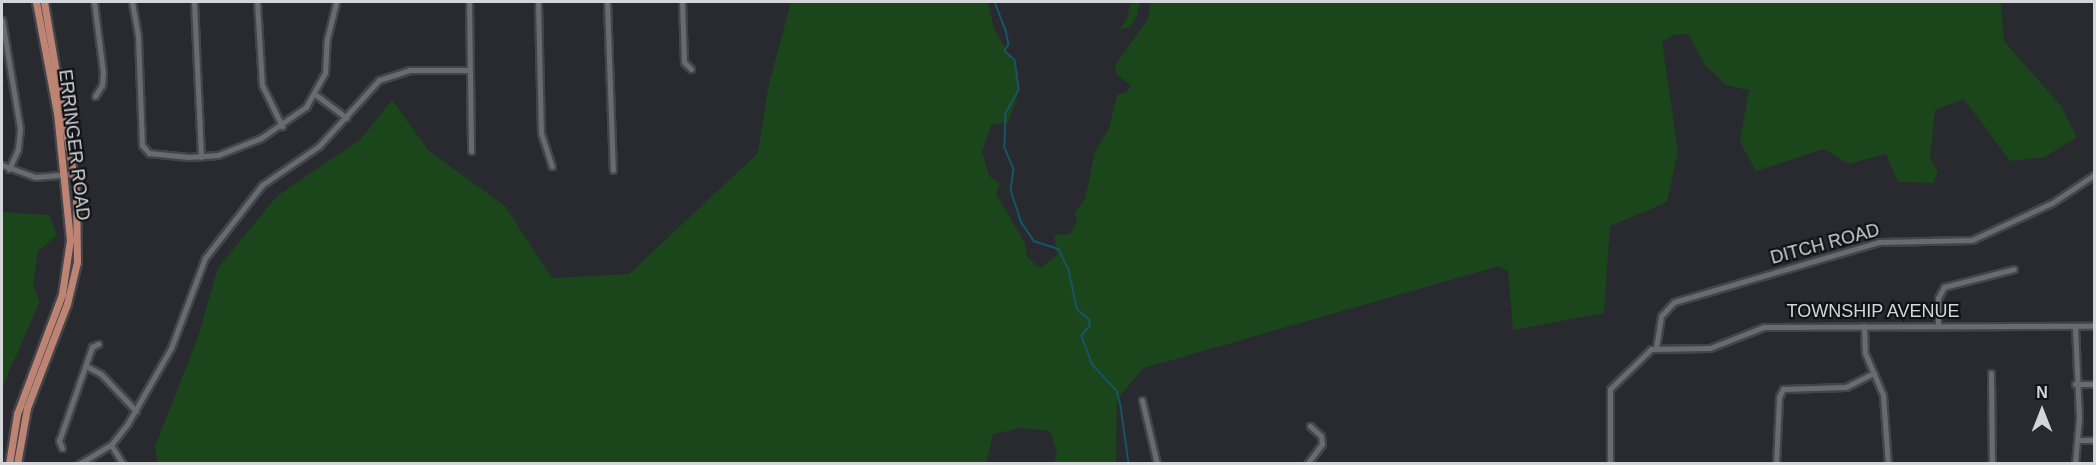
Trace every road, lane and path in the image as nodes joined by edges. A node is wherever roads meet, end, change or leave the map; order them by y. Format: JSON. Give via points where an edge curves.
{"nodes":[{"id":1,"x":36,"y":2,"type":"edge"},
{"id":2,"x":44,"y":2,"type":"edge"},
{"id":3,"x":94,"y":2,"type":"edge"},
{"id":4,"x":132,"y":2,"type":"edge"},
{"id":5,"x":194,"y":2,"type":"edge"},
{"id":6,"x":257,"y":2,"type":"edge"},
{"id":7,"x":336,"y":2,"type":"edge"},
{"id":8,"x":469,"y":2,"type":"edge"},
{"id":9,"x":538,"y":2,"type":"edge"},
{"id":10,"x":607,"y":2,"type":"edge"},
{"id":11,"x":682,"y":2,"type":"edge"},
{"id":12,"x":2,"y":20,"type":"edge"},
{"id":13,"x":691,"y":69,"type":"dead end"},
{"id":14,"x":468,"y":70,"type":"junction"},
{"id":15,"x":316,"y":95,"type":"junction"},
{"id":16,"x":95,"y":96,"type":"dead end"},
{"id":17,"x":346,"y":118,"type":"junction"},
{"id":18,"x":282,"y":126,"type":"junction"},
{"id":19,"x":471,"y":151,"type":"dead end"},
{"id":20,"x":201,"y":157,"type":"junction"},
{"id":21,"x":2,"y":165,"type":"edge"},
{"id":22,"x":552,"y":166,"type":"dead end"},
{"id":23,"x":9,"y":169,"type":"junction"},
{"id":24,"x":612,"y":170,"type":"dead end"},
{"id":25,"x":69,"y":175,"type":"junction"},
{"id":26,"x":2094,"y":175,"type":"edge"},
{"id":27,"x":2014,"y":269,"type":"dead end"},
{"id":28,"x":1864,"y":326,"type":"junction"},
{"id":29,"x":1938,"y":326,"type":"junction"},
{"id":30,"x":2075,"y":326,"type":"junction"},
{"id":31,"x":2094,"y":326,"type":"edge"},
{"id":32,"x":98,"y":344,"type":"dead end"},
{"id":33,"x":1656,"y":348,"type":"junction"},
{"id":34,"x":86,"y":366,"type":"junction"},
{"id":35,"x":1874,"y":373,"type":"junction"},
{"id":36,"x":1991,"y":373,"type":"dead end"},
{"id":37,"x":2075,"y":384,"type":"junction"},
{"id":38,"x":2094,"y":384,"type":"edge"},
{"id":39,"x":1142,"y":400,"type":"dead end"},
{"id":40,"x":136,"y":411,"type":"junction"},
{"id":41,"x":1310,"y":426,"type":"dead end"},
{"id":42,"x":2078,"y":440,"type":"junction"},
{"id":43,"x":2094,"y":440,"type":"edge"},
{"id":44,"x":111,"y":445,"type":"junction"},
{"id":45,"x":62,"y":448,"type":"dead end"},
{"id":46,"x":9,"y":464,"type":"edge"},
{"id":47,"x":17,"y":464,"type":"edge"},
{"id":48,"x":79,"y":464,"type":"edge"},
{"id":49,"x":123,"y":464,"type":"edge"},
{"id":50,"x":1156,"y":464,"type":"edge"},
{"id":51,"x":1307,"y":464,"type":"edge"},
{"id":52,"x":1610,"y":464,"type":"edge"},
{"id":53,"x":1776,"y":464,"type":"edge"},
{"id":54,"x":1888,"y":464,"type":"edge"},
{"id":55,"x":1992,"y":464,"type":"edge"},
{"id":56,"x":2075,"y":464,"type":"edge"}],
"edges":[{"from":1,"to":25,"type":"main road","name":"ERRINGER ROAD"},
{"from":2,"to":25,"type":"main road","name":"ERRINGER ROAD"},
{"from":3,"to":16,"type":"street","via":[[103,72],[102,85]]},
{"from":4,"to":20,"type":"street","via":[[139,44],[142,145],[149,153]]},
{"from":5,"to":20,"type":"street"},
{"from":6,"to":18,"type":"street","via":[[262,85]]},
{"from":7,"to":15,"type":"street","via":[[327,39],[325,73]]},
{"from":8,"to":14,"type":"street"},
{"from":9,"to":22,"type":"street","via":[[541,134]]},
{"from":10,"to":24,"type":"street"},
{"from":11,"to":13,"type":"street","via":[[684,62]]},
{"from":12,"to":23,"type":"street","via":[[20,129],[18,150]]},
{"from":14,"to":17,"type":"street","via":[[409,70],[388,75],[370,87]]},
{"from":14,"to":19,"type":"street"},
{"from":15,"to":17,"type":"street"},
{"from":15,"to":18,"type":"street"},
{"from":17,"to":40,"type":"street","via":[[305,157],[262,185],[205,258],[171,348]]},
{"from":18,"to":20,"type":"street","via":[[226,153]]},
{"from":21,"to":23,"type":"street"},
{"from":23,"to":25,"type":"street","via":[[35,177]]},
{"from":25,"to":46,"type":"main road","name":"ERRINGER ROAD","via":[[66,274],[17,414]]},
{"from":25,"to":47,"type":"main road","name":"ERRINGER ROAD","via":[[78,217],[75,273],[27,408]]},
{"from":26,"to":33,"type":"street","name":"DITCH ROAD","via":[[2052,203],[1972,240],[1879,242],[1674,302],[1661,316]]},
{"from":27,"to":29,"type":"street","via":[[1944,287],[1938,298]]},
{"from":28,"to":29,"type":"street","name":"TOWNSHIP AVENUE"},
{"from":28,"to":33,"type":"street","name":"TOWNSHIP AVENUE","via":[[1764,327],[1710,348]]},
{"from":28,"to":35,"type":"street","via":[[1865,353]]},
{"from":29,"to":30,"type":"street","name":"TOWNSHIP AVENUE"},
{"from":30,"to":31,"type":"street","name":"TOWNSHIP AVENUE"},
{"from":30,"to":37,"type":"street"},
{"from":32,"to":34,"type":"street","via":[[92,347]]},
{"from":33,"to":52,"type":"street","via":[[1645,352],[1611,388]]},
{"from":34,"to":40,"type":"street","via":[[101,374]]},
{"from":34,"to":45,"type":"street","via":[[59,441]]},
{"from":35,"to":53,"type":"street","via":[[1846,387],[1783,389],[1779,398]]},
{"from":35,"to":54,"type":"street","via":[[1883,395]]},
{"from":36,"to":55,"type":"street"},
{"from":37,"to":38,"type":"street"},
{"from":37,"to":42,"type":"street"},
{"from":39,"to":50,"type":"street"},
{"from":40,"to":44,"type":"street"},
{"from":41,"to":51,"type":"street","via":[[1321,436],[1322,444]]},
{"from":42,"to":43,"type":"street"},
{"from":42,"to":56,"type":"street"},
{"from":44,"to":48,"type":"street"},
{"from":44,"to":49,"type":"street"}]}
